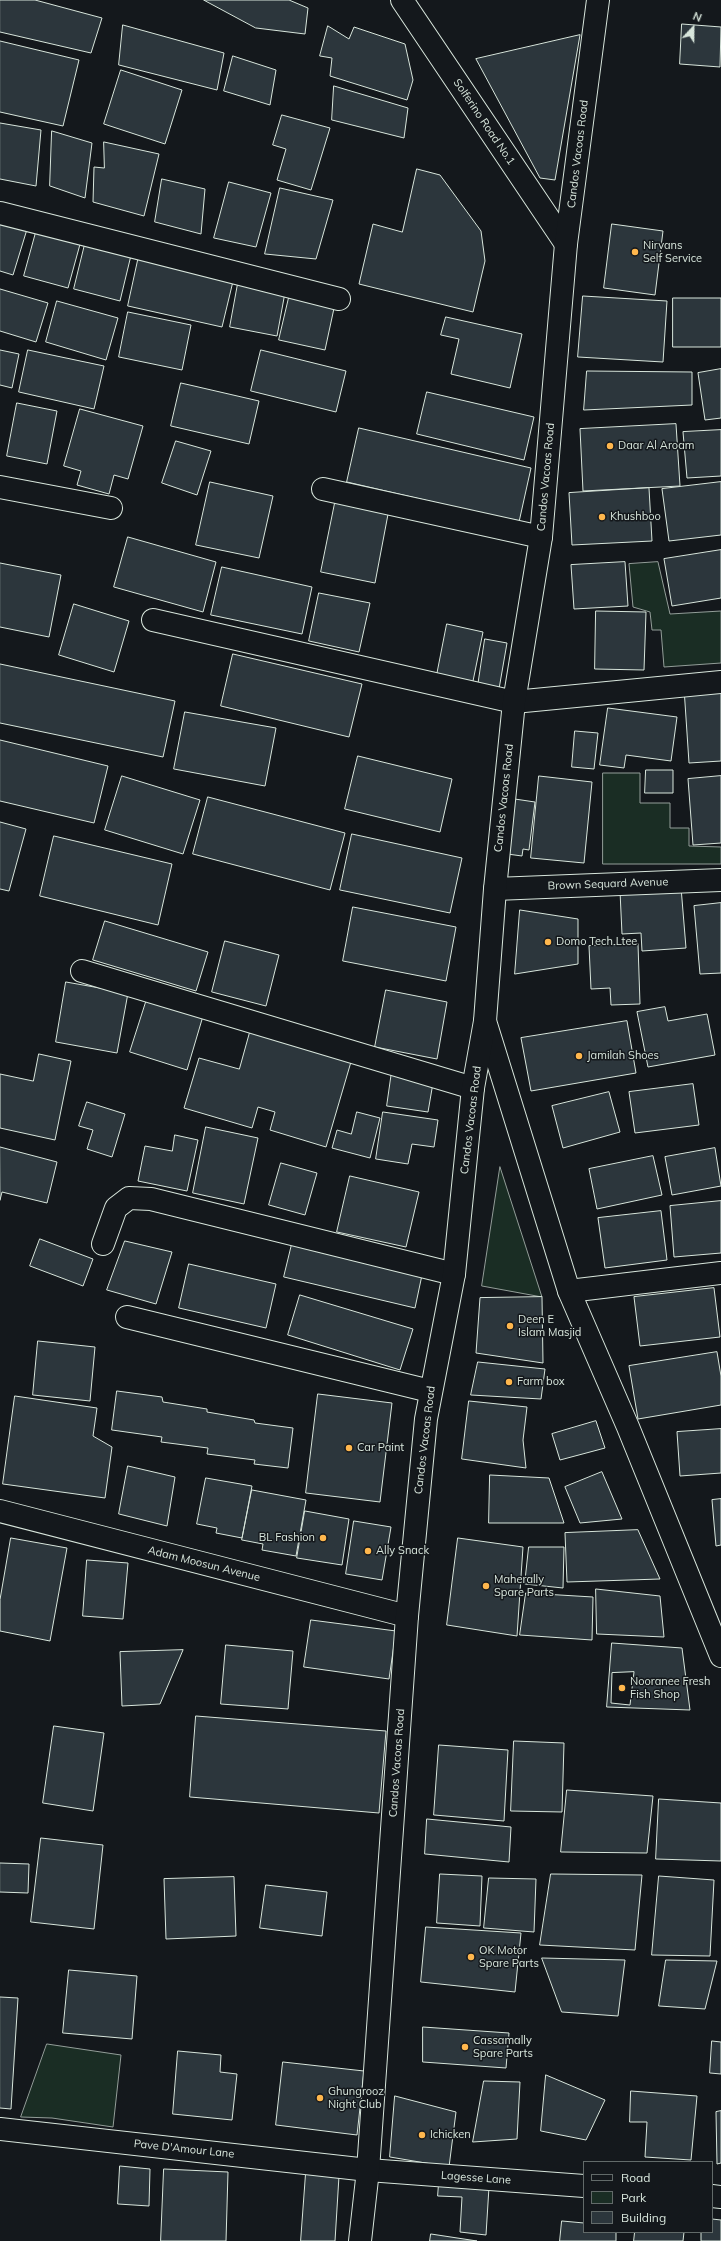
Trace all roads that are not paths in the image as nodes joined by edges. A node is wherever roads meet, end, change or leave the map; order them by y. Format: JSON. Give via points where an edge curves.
{"nodes":[{"id":1,"x":402,"y":0,"type":"edge"},
{"id":2,"x":598,"y":0,"type":"edge"},
{"id":3,"x":0,"y":213,"type":"edge"},
{"id":4,"x":566,"y":244,"type":"junction"},
{"id":5,"x":339,"y":299,"type":"dead end"},
{"id":6,"x":0,"y":487,"type":"edge"},
{"id":7,"x":323,"y":489,"type":"dead end"},
{"id":8,"x":112,"y":508,"type":"dead end"},
{"id":9,"x":541,"y":537,"type":"junction"},
{"id":10,"x":153,"y":620,"type":"dead end"},
{"id":11,"x":721,"y":682,"type":"edge"},
{"id":12,"x":514,"y":702,"type":"junction"},
{"id":13,"x":721,"y":880,"type":"edge"},
{"id":14,"x":495,"y":889,"type":"junction"},
{"id":15,"x":82,"y":971,"type":"dead end"},
{"id":16,"x":485,"y":1021,"type":"junction"},
{"id":17,"x":473,"y":1088,"type":"junction"},
{"id":18,"x":103,"y":1244,"type":"dead end"},
{"id":19,"x":721,"y":1273,"type":"edge"},
{"id":20,"x":454,"y":1274,"type":"junction"},
{"id":21,"x":569,"y":1291,"type":"junction"},
{"id":22,"x":127,"y":1317,"type":"dead end"},
{"id":23,"x":430,"y":1391,"type":"junction"},
{"id":24,"x":0,"y":1511,"type":"edge"},
{"id":25,"x":407,"y":1616,"type":"junction"},
{"id":26,"x":721,"y":1656,"type":"edge"},
{"id":27,"x":0,"y":2129,"type":"edge"},
{"id":28,"x":368,"y":2170,"type":"junction"},
{"id":29,"x":583,"y":2186,"type":"edge"},
{"id":30,"x":360,"y":2241,"type":"edge"}],
"edges":[{"from":1,"to":4,"type":"street","name":"Solferino Road No.1"},
{"from":2,"to":4,"type":"street","name":"Candos Vacoas Road"},
{"from":3,"to":5,"type":"street"},
{"from":4,"to":9,"type":"street","name":"Candos Vacoas Road"},
{"from":6,"to":8,"type":"street"},
{"from":7,"to":9,"type":"street"},
{"from":9,"to":12,"type":"street","name":"Candos Vacoas Road"},
{"from":10,"to":12,"type":"street"},
{"from":11,"to":12,"type":"street"},
{"from":12,"to":14,"type":"street","name":"Candos Vacoas Road"},
{"from":13,"to":14,"type":"street","name":"Brown Sequard Avenue"},
{"from":14,"to":16,"type":"street","name":"Candos Vacoas Road"},
{"from":15,"to":17,"type":"street"},
{"from":16,"to":17,"type":"street","name":"Candos Vacoas Road"},
{"from":16,"to":21,"type":"street"},
{"from":17,"to":20,"type":"street","name":"Candos Vacoas Road"},
{"from":18,"to":20,"type":"street","via":[[116,1208],[129,1198],[151,1199]]},
{"from":19,"to":21,"type":"street"},
{"from":20,"to":23,"type":"street","name":"Candos Vacoas Road"},
{"from":21,"to":26,"type":"street","via":[[628,1427]]},
{"from":22,"to":23,"type":"street"},
{"from":23,"to":25,"type":"street","name":"Candos Vacoas Road"},
{"from":24,"to":25,"type":"street","name":"Adam Moosun Avenue"},
{"from":25,"to":28,"type":"street","name":"Candos Vacoas Road"},
{"from":27,"to":28,"type":"street","name":"Pave D'Amour Lane"},
{"from":28,"to":29,"type":"street","name":"Lagesse Lane"},
{"from":28,"to":30,"type":"street","name":"Candos Vacoas Road"}]}
